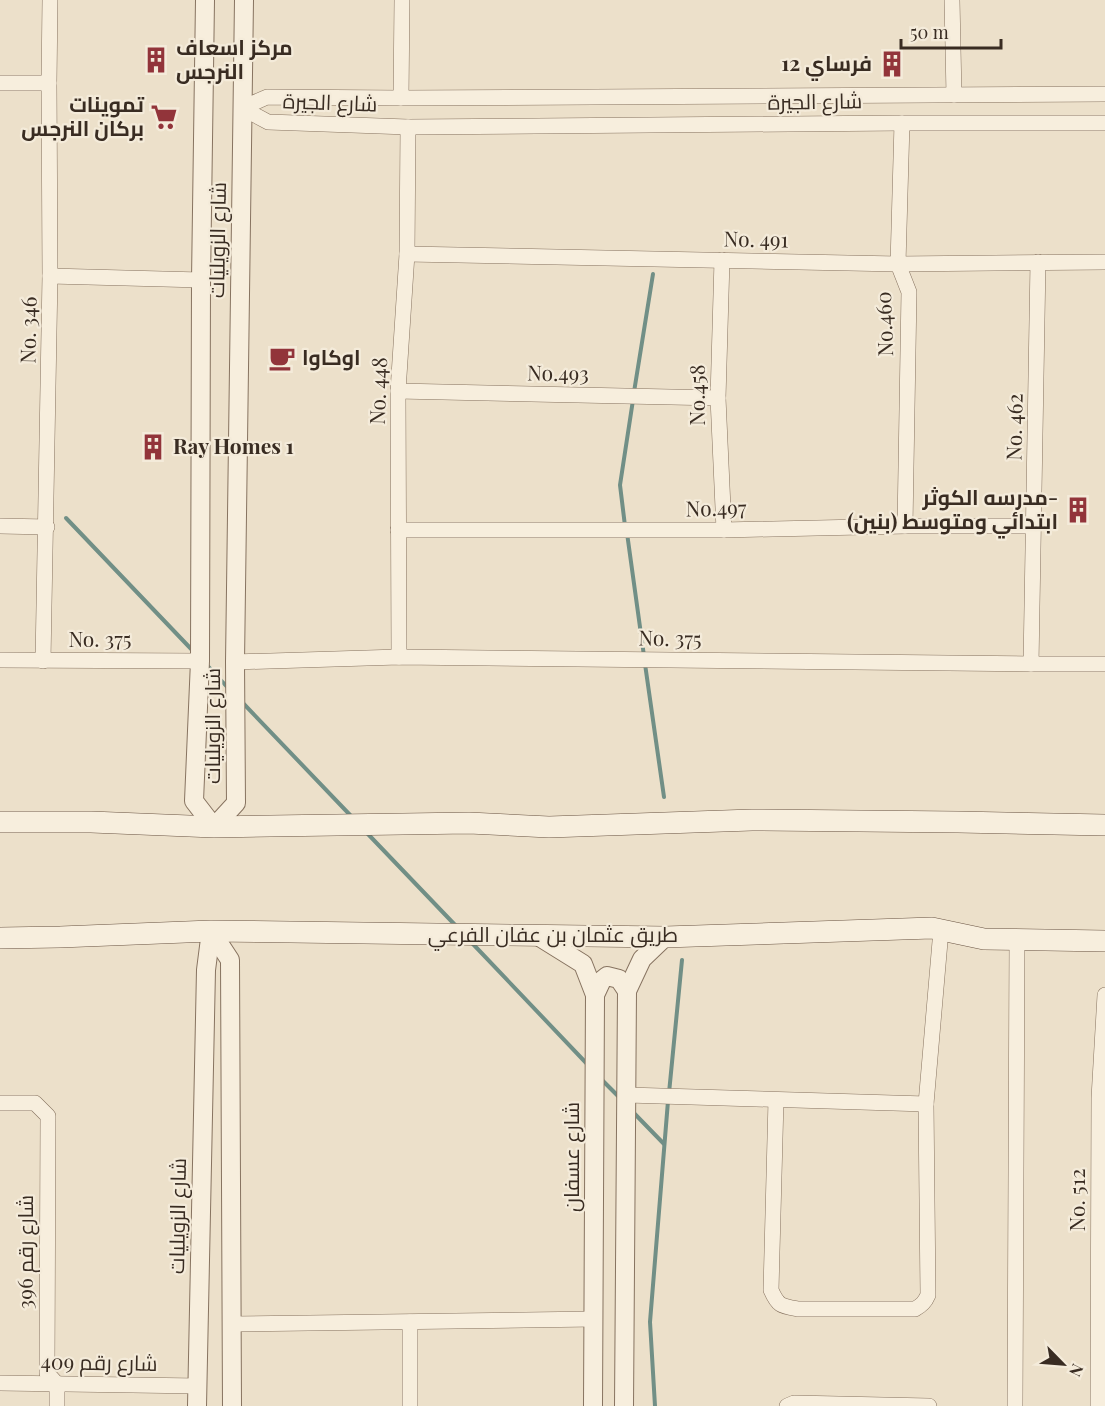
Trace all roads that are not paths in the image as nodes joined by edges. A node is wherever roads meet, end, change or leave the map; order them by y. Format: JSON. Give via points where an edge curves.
{"nodes":[{"id":1,"x":50,"y":0,"type":"edge"},
{"id":2,"x":205,"y":0,"type":"edge"},
{"id":3,"x":244,"y":0,"type":"edge"},
{"id":4,"x":402,"y":0,"type":"edge"},
{"id":5,"x":952,"y":0,"type":"edge"},
{"id":6,"x":0,"y":83,"type":"edge"},
{"id":7,"x":49,"y":83,"type":"junction"},
{"id":8,"x":1105,"y":94,"type":"edge"},
{"id":9,"x":954,"y":95,"type":"junction"},
{"id":10,"x":401,"y":98,"type":"junction"},
{"id":11,"x":242,"y":108,"type":"junction"},
{"id":12,"x":902,"y":123,"type":"junction"},
{"id":13,"x":1105,"y":123,"type":"edge"},
{"id":14,"x":408,"y":127,"type":"junction"},
{"id":15,"x":407,"y":254,"type":"junction"},
{"id":16,"x":722,"y":260,"type":"junction"},
{"id":17,"x":1038,"y":262,"type":"junction"},
{"id":18,"x":1105,"y":262,"type":"edge"},
{"id":19,"x":898,"y":264,"type":"junction"},
{"id":20,"x":50,"y":276,"type":"junction"},
{"id":21,"x":201,"y":280,"type":"junction"},
{"id":22,"x":398,"y":391,"type":"junction"},
{"id":23,"x":718,"y":398,"type":"junction"},
{"id":24,"x":0,"y":526,"type":"edge"},
{"id":25,"x":905,"y":526,"type":"junction"},
{"id":26,"x":1034,"y":526,"type":"junction"},
{"id":27,"x":47,"y":527,"type":"junction"},
{"id":28,"x":398,"y":530,"type":"junction"},
{"id":29,"x":724,"y":530,"type":"junction"},
{"id":30,"x":399,"y":657,"type":"junction"},
{"id":31,"x":0,"y":660,"type":"edge"},
{"id":32,"x":43,"y":660,"type":"junction"},
{"id":33,"x":200,"y":661,"type":"junction"},
{"id":34,"x":235,"y":662,"type":"junction"},
{"id":35,"x":1030,"y":664,"type":"junction"},
{"id":36,"x":1105,"y":664,"type":"edge"},
{"id":37,"x":0,"y":822,"type":"edge"},
{"id":38,"x":91,"y":822,"type":"junction"},
{"id":39,"x":1105,"y":825,"type":"edge"},
{"id":40,"x":214,"y":827,"type":"junction"},
{"id":41,"x":0,"y":832,"type":"edge"},
{"id":42,"x":941,"y":930,"type":"junction"},
{"id":43,"x":0,"y":931,"type":"edge"},
{"id":44,"x":212,"y":932,"type":"junction"},
{"id":45,"x":538,"y":936,"type":"junction"},
{"id":46,"x":60,"y":937,"type":"junction"},
{"id":47,"x":664,"y":937,"type":"junction"},
{"id":48,"x":0,"y":938,"type":"edge"},
{"id":49,"x":1017,"y":940,"type":"junction"},
{"id":50,"x":1105,"y":941,"type":"edge"},
{"id":51,"x":627,"y":991,"type":"junction"},
{"id":52,"x":1105,"y":994,"type":"edge"},
{"id":53,"x":596,"y":996,"type":"junction"},
{"id":54,"x":627,"y":1095,"type":"junction"},
{"id":55,"x":1102,"y":1098,"type":"edge"},
{"id":56,"x":776,"y":1100,"type":"junction"},
{"id":57,"x":0,"y":1103,"type":"edge"},
{"id":58,"x":926,"y":1104,"type":"junction"},
{"id":59,"x":1102,"y":1312,"type":"edge"},
{"id":60,"x":594,"y":1319,"type":"junction"},
{"id":61,"x":410,"y":1322,"type":"junction"},
{"id":62,"x":233,"y":1324,"type":"junction"},
{"id":63,"x":0,"y":1383,"type":"edge"},
{"id":64,"x":57,"y":1384,"type":"junction"},
{"id":65,"x":198,"y":1386,"type":"junction"},
{"id":66,"x":57,"y":1406,"type":"edge"},
{"id":67,"x":197,"y":1406,"type":"edge"},
{"id":68,"x":232,"y":1406,"type":"edge"},
{"id":69,"x":410,"y":1406,"type":"edge"},
{"id":70,"x":593,"y":1406,"type":"edge"},
{"id":71,"x":624,"y":1406,"type":"edge"},
{"id":72,"x":787,"y":1406,"type":"edge"},
{"id":73,"x":929,"y":1406,"type":"edge"},
{"id":74,"x":1015,"y":1406,"type":"edge"},
{"id":75,"x":1098,"y":1406,"type":"edge"}],
"edges":[{"from":1,"to":7,"type":"street","name":"No. 346"},
{"from":2,"to":21,"type":"street","name":"شارع الزويليات"},
{"from":3,"to":11,"type":"street","name":"شارع الزويليات"},
{"from":4,"to":10,"type":"street"},
{"from":5,"to":9,"type":"street"},
{"from":6,"to":7,"type":"street"},
{"from":7,"to":20,"type":"street","name":"No. 346"},
{"from":8,"to":9,"type":"street","name":"شارع الجيرة"},
{"from":9,"to":10,"type":"street","name":"شارع الجيرة"},
{"from":10,"to":11,"type":"street","name":"شارع الجيرة","via":[[267,97]]},
{"from":11,"to":14,"type":"street","name":"شارع الجيرة","via":[[268,122]]},
{"from":11,"to":34,"type":"street","name":"شارع الزويليات"},
{"from":12,"to":13,"type":"street","name":"شارع الجيرة"},
{"from":12,"to":14,"type":"street","name":"شارع الجيرة"},
{"from":12,"to":19,"type":"street","name":"No.460"},
{"from":14,"to":15,"type":"street","name":"No. 448"},
{"from":15,"to":16,"type":"street","name":"No. 491"},
{"from":15,"to":22,"type":"street","name":"No. 448"},
{"from":16,"to":19,"type":"street","name":"No. 491"},
{"from":16,"to":23,"type":"street","name":"No.458"},
{"from":17,"to":18,"type":"street","name":"No. 491"},
{"from":17,"to":19,"type":"street","name":"No. 491"},
{"from":17,"to":26,"type":"street","name":"No. 462"},
{"from":19,"to":25,"type":"street","name":"No.460","via":[[909,292]]},
{"from":20,"to":21,"type":"street"},
{"from":20,"to":27,"type":"street","name":"No. 346"},
{"from":21,"to":33,"type":"street","name":"شارع الزويليات"},
{"from":22,"to":23,"type":"street","name":"No.493"},
{"from":22,"to":28,"type":"street","name":"No. 448"},
{"from":23,"to":29,"type":"street","name":"No.458"},
{"from":24,"to":27,"type":"street"},
{"from":25,"to":26,"type":"street","name":"No.497"},
{"from":25,"to":29,"type":"street","name":"No.497"},
{"from":26,"to":35,"type":"street","name":"No. 462"},
{"from":27,"to":32,"type":"street","name":"No. 346"},
{"from":28,"to":29,"type":"street","name":"No.497"},
{"from":28,"to":30,"type":"street","name":"No. 448"},
{"from":30,"to":34,"type":"street","name":"No. 375"},
{"from":30,"to":35,"type":"street","name":"No. 375"},
{"from":31,"to":32,"type":"street","name":"No. 375"},
{"from":32,"to":33,"type":"street","name":"No. 375"},
{"from":33,"to":40,"type":"street","name":"شارع الزويليات","via":[[194,801]]},
{"from":34,"to":40,"type":"street","name":"شارع الزويليات","via":[[236,803]]},
{"from":35,"to":36,"type":"street","name":"No. 375"},
{"from":37,"to":38,"type":"main road"},
{"from":38,"to":40,"type":"main road"},
{"from":38,"to":41,"type":"main road"},
{"from":39,"to":40,"type":"main road","via":[[752,820],[549,827]]},
{"from":42,"to":47,"type":"main road","name":"طريق عثمان بن عفان الفرعي"},
{"from":42,"to":49,"type":"main road","name":"طريق عثمان بن عفان الفرعي","via":[[984,939]]},
{"from":42,"to":58,"type":"street"},
{"from":43,"to":46,"type":"main road"},
{"from":44,"to":45,"type":"main road","name":"طريق عثمان بن عفان الفرعي"},
{"from":44,"to":46,"type":"main road","name":"طريق عثمان بن عفان الفرعي"},
{"from":44,"to":62,"type":"street","via":[[230,960]]},
{"from":44,"to":65,"type":"street","name":"شارع الزويليات","via":[[206,969]]},
{"from":45,"to":47,"type":"main road","name":"طريق عثمان بن عفان الفرعي"},
{"from":45,"to":53,"type":"street","name":"شارع عسفان","via":[[584,963]]},
{"from":46,"to":48,"type":"main road","name":"طريق عثمان بن عفان الفرعي"},
{"from":47,"to":51,"type":"street","via":[[642,959]]},
{"from":49,"to":50,"type":"main road","name":"طريق عثمان بن عفان الفرعي"},
{"from":49,"to":74,"type":"street"},
{"from":51,"to":53,"type":"street","via":[[620,979],[607,976]]},
{"from":51,"to":54,"type":"street"},
{"from":52,"to":55,"type":"street","name":"No. 512"},
{"from":53,"to":60,"type":"street","name":"شارع عسفان"},
{"from":54,"to":56,"type":"street"},
{"from":54,"to":71,"type":"street"},
{"from":55,"to":59,"type":"street","name":"No. 512"},
{"from":56,"to":58,"type":"street"},
{"from":56,"to":58,"type":"street","via":[[771,1290],[776,1302],[798,1309],[915,1309],[926,1301]]},
{"from":57,"to":64,"type":"street","name":"شارع رقم 396","via":[[35,1103],[48,1116],[47,1373]]},
{"from":59,"to":75,"type":"street","name":"No. 512"},
{"from":60,"to":61,"type":"street"},
{"from":60,"to":70,"type":"street","name":"شارع عسفان"},
{"from":61,"to":62,"type":"street"},
{"from":61,"to":69,"type":"street"},
{"from":62,"to":68,"type":"street"},
{"from":63,"to":64,"type":"street","name":"شارع رقم 409"},
{"from":64,"to":65,"type":"street","name":"شارع رقم 409"},
{"from":64,"to":66,"type":"street"},
{"from":65,"to":67,"type":"street","name":"شارع الزويليات"},
{"from":72,"to":73,"type":"street"}]}
